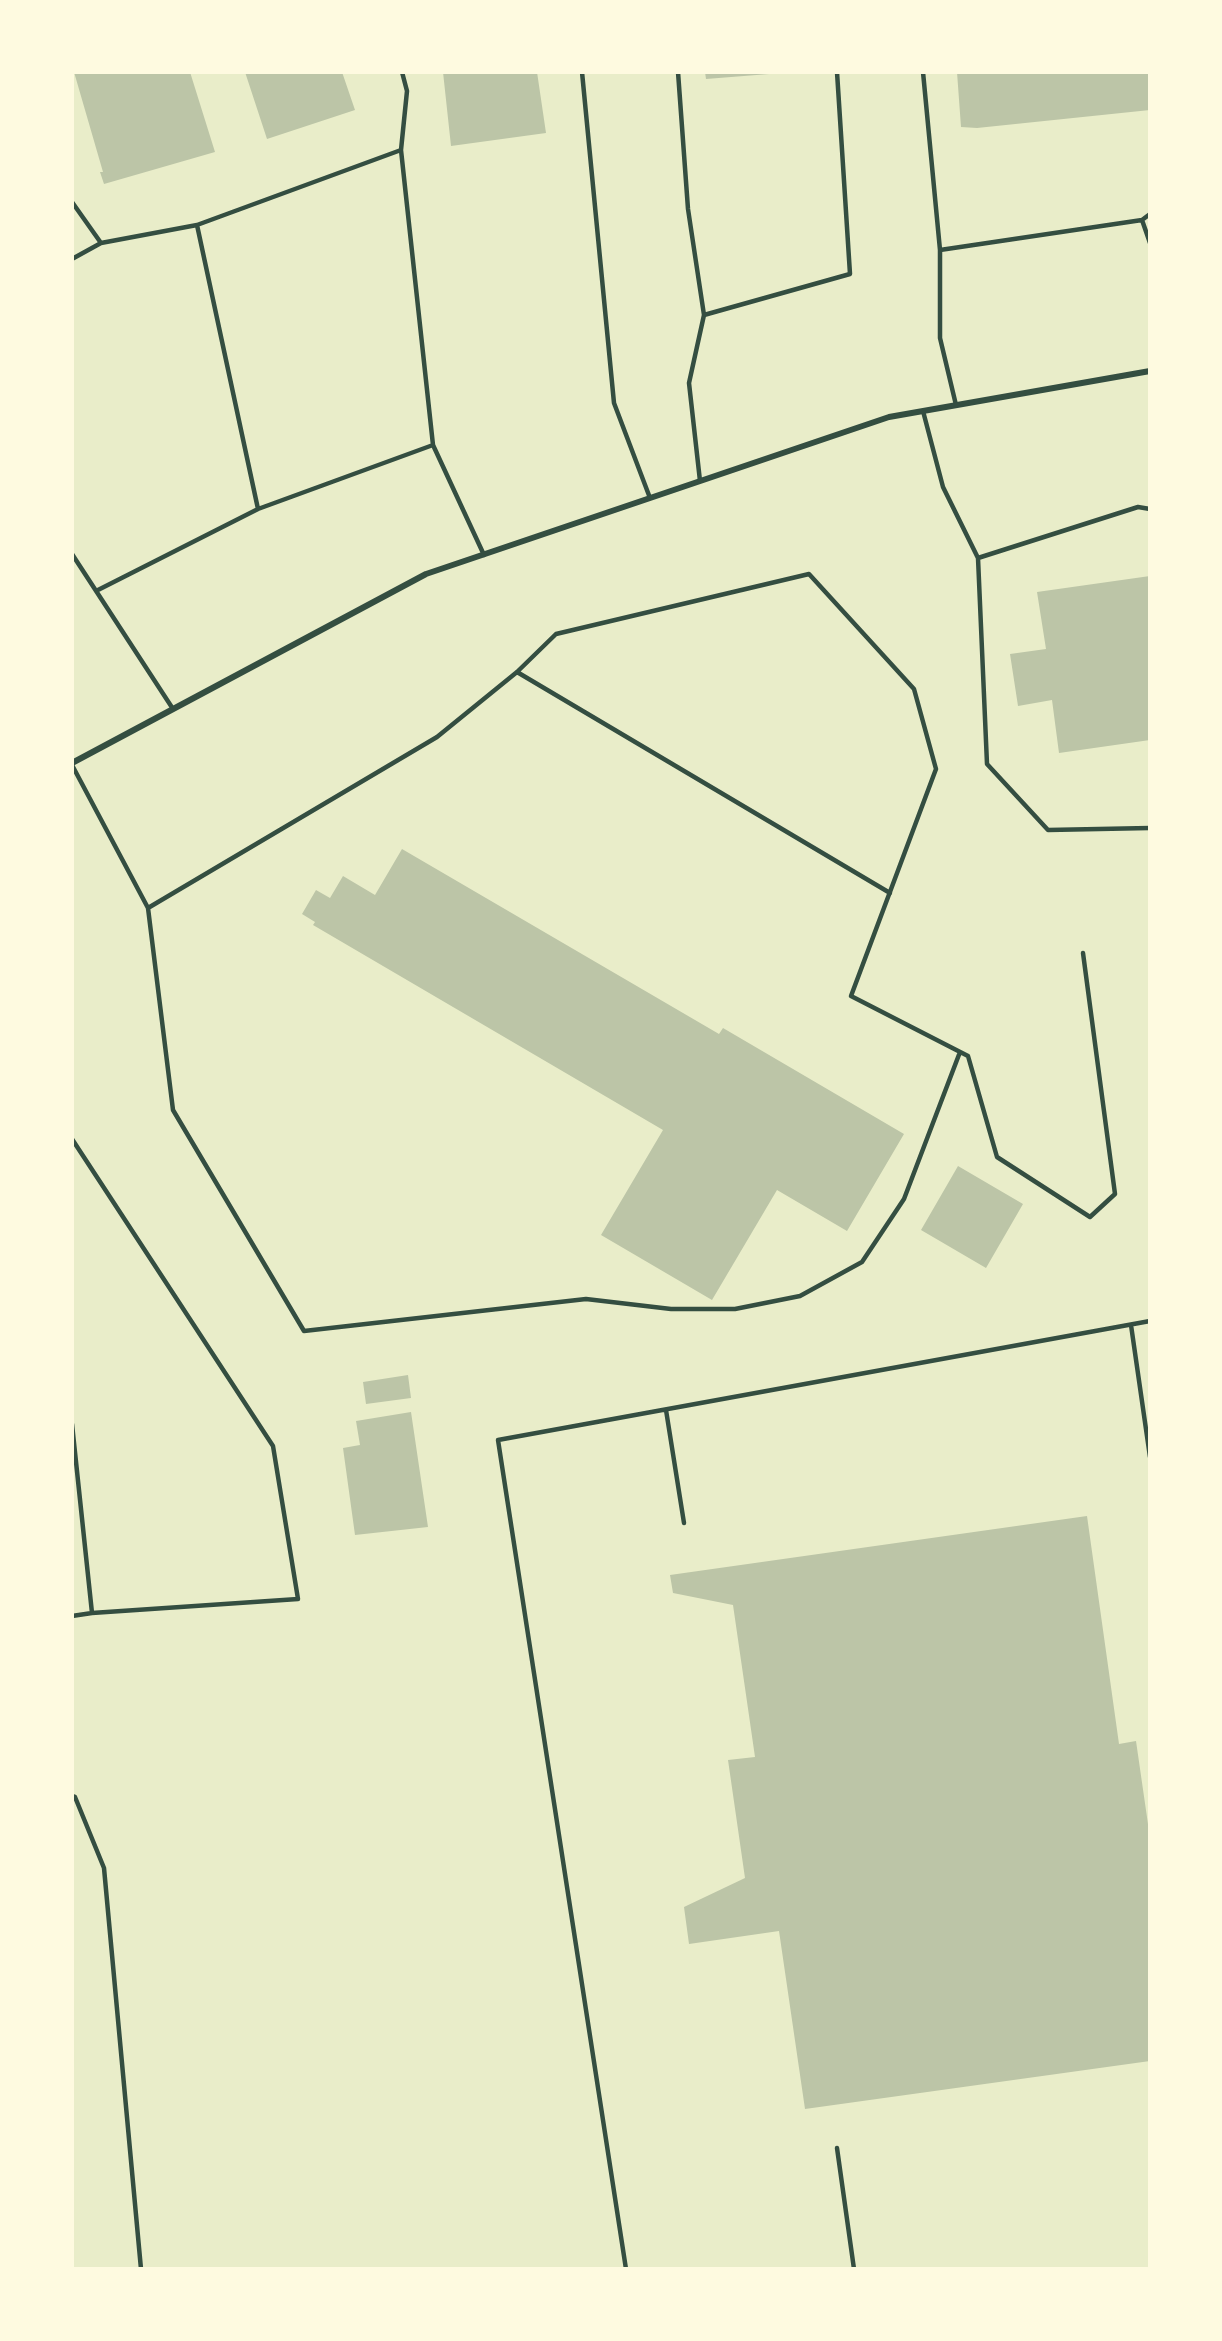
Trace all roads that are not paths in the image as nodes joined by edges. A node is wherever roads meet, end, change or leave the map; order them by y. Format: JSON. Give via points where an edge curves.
{"nodes":[{"id":1,"x":402,"y":72,"type":"edge"},
{"id":2,"x":582,"y":72,"type":"edge"},
{"id":3,"x":678,"y":72,"type":"edge"},
{"id":4,"x":837,"y":72,"type":"edge"},
{"id":5,"x":923,"y":72,"type":"edge"},
{"id":6,"x":401,"y":150,"type":"junction"},
{"id":7,"x":72,"y":202,"type":"edge"},
{"id":8,"x":1150,"y":214,"type":"edge"},
{"id":9,"x":1142,"y":220,"type":"junction"},
{"id":10,"x":197,"y":225,"type":"junction"},
{"id":11,"x":101,"y":243,"type":"junction"},
{"id":12,"x":1150,"y":243,"type":"edge"},
{"id":13,"x":939,"y":250,"type":"junction"},
{"id":14,"x":72,"y":259,"type":"edge"},
{"id":15,"x":704,"y":315,"type":"junction"},
{"id":16,"x":1150,"y":371,"type":"edge"},
{"id":17,"x":956,"y":405,"type":"junction"},
{"id":18,"x":923,"y":411,"type":"junction"},
{"id":19,"x":433,"y":445,"type":"junction"},
{"id":20,"x":700,"y":481,"type":"junction"},
{"id":21,"x":651,"y":498,"type":"junction"},
{"id":22,"x":258,"y":509,"type":"junction"},
{"id":23,"x":1150,"y":509,"type":"edge"},
{"id":24,"x":72,"y":554,"type":"edge"},
{"id":25,"x":484,"y":555,"type":"junction"},
{"id":26,"x":978,"y":558,"type":"junction"},
{"id":27,"x":96,"y":591,"type":"junction"},
{"id":28,"x":517,"y":672,"type":"junction"},
{"id":29,"x":173,"y":709,"type":"junction"},
{"id":30,"x":72,"y":764,"type":"edge"},
{"id":31,"x":1150,"y":828,"type":"edge"},
{"id":32,"x":890,"y":893,"type":"junction"},
{"id":33,"x":148,"y":908,"type":"junction"},
{"id":34,"x":1083,"y":953,"type":"dead end"},
{"id":35,"x":960,"y":1052,"type":"junction"},
{"id":36,"x":72,"y":1138,"type":"edge"},
{"id":37,"x":1150,"y":1321,"type":"edge"},
{"id":38,"x":1131,"y":1324,"type":"junction"},
{"id":39,"x":666,"y":1410,"type":"junction"},
{"id":40,"x":72,"y":1424,"type":"edge"},
{"id":41,"x":1150,"y":1456,"type":"edge"},
{"id":42,"x":684,"y":1523,"type":"dead end"},
{"id":43,"x":92,"y":1613,"type":"junction"},
{"id":44,"x":72,"y":1617,"type":"edge"},
{"id":45,"x":72,"y":1796,"type":"edge"},
{"id":46,"x":837,"y":2148,"type":"dead end"},
{"id":47,"x":141,"y":2269,"type":"edge"},
{"id":48,"x":626,"y":2269,"type":"edge"},
{"id":49,"x":854,"y":2269,"type":"edge"}],
"edges":[{"from":1,"to":6,"type":"lane","via":[[407,91]]},
{"from":2,"to":21,"type":"lane","via":[[614,403]]},
{"from":3,"to":15,"type":"lane","via":[[688,209]]},
{"from":4,"to":15,"type":"lane","via":[[850,274]]},
{"from":5,"to":13,"type":"lane"},
{"from":6,"to":10,"type":"lane"},
{"from":6,"to":19,"type":"lane"},
{"from":7,"to":11,"type":"lane"},
{"from":8,"to":9,"type":"lane"},
{"from":9,"to":12,"type":"lane"},
{"from":9,"to":13,"type":"lane"},
{"from":10,"to":11,"type":"lane"},
{"from":10,"to":22,"type":"lane"},
{"from":11,"to":14,"type":"lane"},
{"from":13,"to":17,"type":"lane","via":[[940,338]]},
{"from":15,"to":20,"type":"lane","via":[[689,383]]},
{"from":16,"to":17,"type":"street"},
{"from":17,"to":18,"type":"street"},
{"from":18,"to":20,"type":"street","via":[[889,417]]},
{"from":18,"to":26,"type":"lane","via":[[943,487]]},
{"from":19,"to":22,"type":"lane"},
{"from":19,"to":25,"type":"lane"},
{"from":20,"to":21,"type":"street"},
{"from":21,"to":25,"type":"street"},
{"from":22,"to":27,"type":"lane"},
{"from":23,"to":26,"type":"lane","via":[[1138,507]]},
{"from":24,"to":27,"type":"lane"},
{"from":25,"to":29,"type":"street","via":[[426,574]]},
{"from":26,"to":31,"type":"lane","via":[[987,764],[1048,830]]},
{"from":27,"to":29,"type":"lane"},
{"from":28,"to":32,"type":"lane"},
{"from":28,"to":32,"type":"lane","via":[[556,634],[809,574],[914,689],[936,769]]},
{"from":28,"to":33,"type":"lane","via":[[437,737]]},
{"from":29,"to":30,"type":"street"},
{"from":30,"to":33,"type":"lane"},
{"from":32,"to":35,"type":"lane","via":[[851,996]]},
{"from":33,"to":35,"type":"lane","via":[[173,1110],[304,1331],[586,1299],[671,1309],[735,1309],[800,1296],[862,1262],[904,1199]]},
{"from":34,"to":35,"type":"lane","via":[[1115,1194],[1090,1217],[997,1157],[968,1056]]},
{"from":36,"to":43,"type":"lane","via":[[273,1446],[298,1599]]},
{"from":37,"to":38,"type":"lane"},
{"from":38,"to":39,"type":"lane"},
{"from":38,"to":41,"type":"lane"},
{"from":39,"to":42,"type":"lane"},
{"from":39,"to":48,"type":"lane","via":[[498,1440]]},
{"from":40,"to":43,"type":"lane"},
{"from":43,"to":44,"type":"lane"},
{"from":45,"to":47,"type":"lane","via":[[104,1868]]},
{"from":46,"to":49,"type":"lane"}]}
